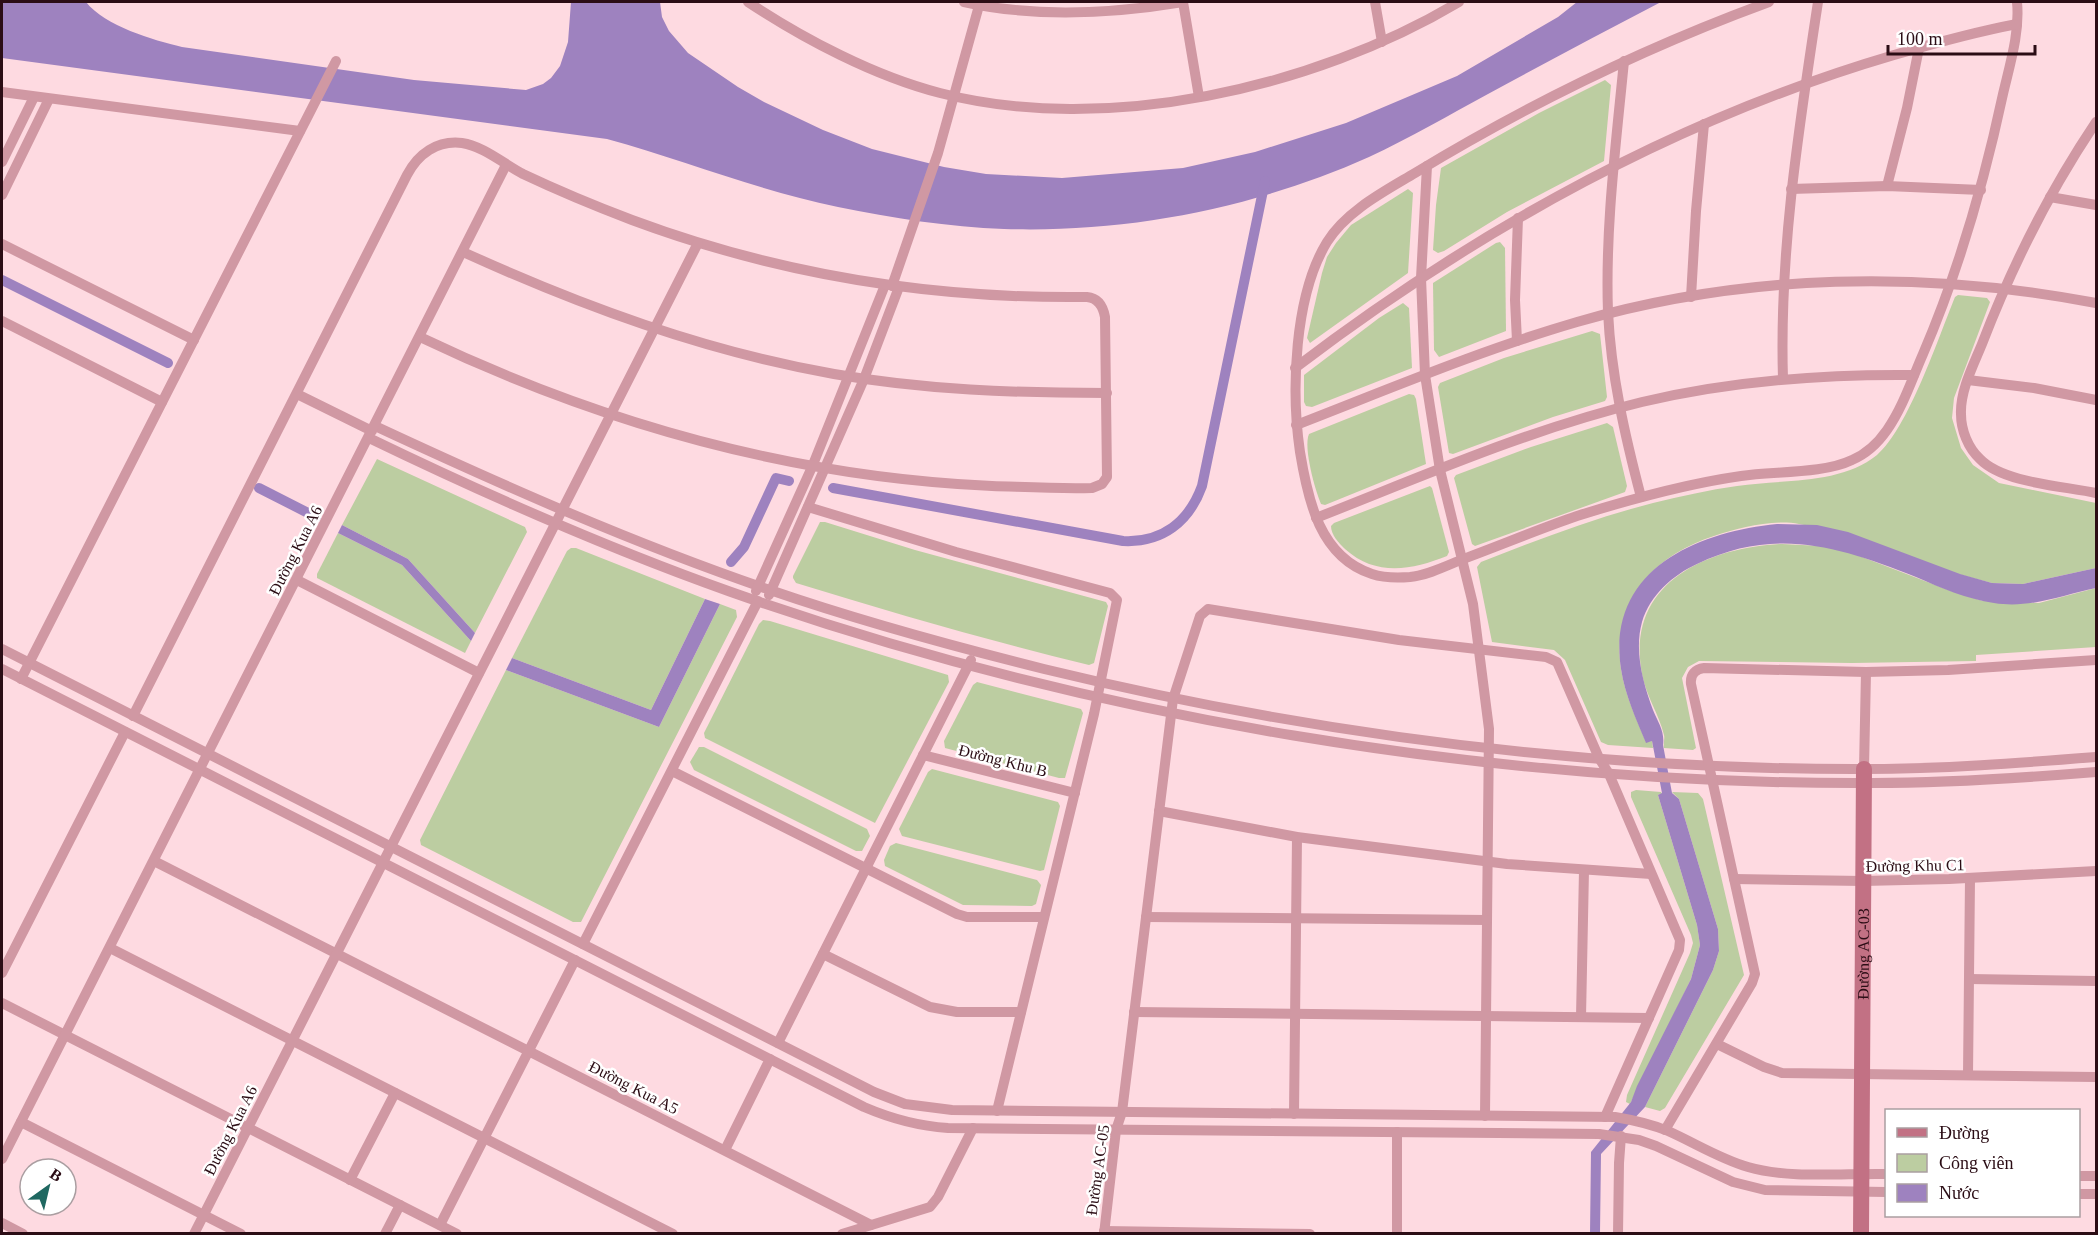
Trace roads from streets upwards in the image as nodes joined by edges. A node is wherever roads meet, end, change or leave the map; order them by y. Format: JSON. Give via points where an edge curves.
{"nodes":[{"id":1,"x":748,"y":2,"type":"edge"},
{"id":2,"x":964,"y":2,"type":"edge"},
{"id":3,"x":1183,"y":2,"type":"edge"},
{"id":4,"x":1375,"y":2,"type":"edge"},
{"id":5,"x":1459,"y":2,"type":"edge"},
{"id":6,"x":1769,"y":2,"type":"edge"},
{"id":7,"x":1818,"y":2,"type":"edge"},
{"id":8,"x":2017,"y":2,"type":"edge"},
{"id":9,"x":980,"y":3,"type":"edge"},
{"id":10,"x":2017,"y":24,"type":"junction"},
{"id":11,"x":1382,"y":42,"type":"junction"},
{"id":12,"x":1919,"y":48,"type":"junction"},
{"id":13,"x":336,"y":61,"type":"dead end"},
{"id":14,"x":1624,"y":62,"type":"junction"},
{"id":15,"x":1805,"y":84,"type":"junction"},
{"id":16,"x":2,"y":92,"type":"edge"},
{"id":17,"x":34,"y":97,"type":"junction"},
{"id":18,"x":954,"y":97,"type":"junction"},
{"id":19,"x":1199,"y":97,"type":"junction"},
{"id":20,"x":49,"y":99,"type":"junction"},
{"id":21,"x":2097,"y":122,"type":"edge"},
{"id":22,"x":1704,"y":124,"type":"junction"},
{"id":23,"x":300,"y":131,"type":"junction"},
{"id":24,"x":2,"y":162,"type":"edge"},
{"id":25,"x":506,"y":165,"type":"junction"},
{"id":26,"x":1427,"y":165,"type":"junction"},
{"id":27,"x":1614,"y":166,"type":"junction"},
{"id":28,"x":1887,"y":186,"type":"junction"},
{"id":29,"x":1791,"y":189,"type":"junction"},
{"id":30,"x":1981,"y":190,"type":"junction"},
{"id":31,"x":2,"y":195,"type":"edge"},
{"id":32,"x":2050,"y":197,"type":"junction"},
{"id":33,"x":2097,"y":205,"type":"edge"},
{"id":34,"x":1518,"y":218,"type":"junction"},
{"id":35,"x":698,"y":243,"type":"junction"},
{"id":36,"x":2,"y":244,"type":"edge"},
{"id":37,"x":463,"y":252,"type":"junction"},
{"id":38,"x":1420,"y":278,"type":"junction"},
{"id":39,"x":1951,"y":283,"type":"junction"},
{"id":40,"x":1784,"y":284,"type":"junction"},
{"id":41,"x":892,"y":286,"type":"junction"},
{"id":42,"x":2004,"y":288,"type":"junction"},
{"id":43,"x":1691,"y":297,"type":"junction"},
{"id":44,"x":2097,"y":303,"type":"edge"},
{"id":45,"x":1608,"y":314,"type":"junction"},
{"id":46,"x":2,"y":321,"type":"edge"},
{"id":47,"x":654,"y":330,"type":"junction"},
{"id":48,"x":420,"y":337,"type":"junction"},
{"id":49,"x":194,"y":340,"type":"junction"},
{"id":50,"x":1516,"y":342,"type":"junction"},
{"id":51,"x":1295,"y":368,"type":"junction"},
{"id":52,"x":1425,"y":375,"type":"junction"},
{"id":53,"x":1914,"y":375,"type":"junction"},
{"id":54,"x":849,"y":377,"type":"junction"},
{"id":55,"x":864,"y":379,"type":"junction"},
{"id":56,"x":1783,"y":379,"type":"junction"},
{"id":57,"x":1968,"y":380,"type":"junction"},
{"id":58,"x":1107,"y":393,"type":"junction"},
{"id":59,"x":297,"y":394,"type":"junction"},
{"id":60,"x":2097,"y":400,"type":"edge"},
{"id":61,"x":162,"y":402,"type":"junction"},
{"id":62,"x":1619,"y":408,"type":"junction"},
{"id":63,"x":610,"y":415,"type":"junction"},
{"id":64,"x":1296,"y":425,"type":"junction"},
{"id":65,"x":372,"y":432,"type":"junction"},
{"id":66,"x":812,"y":467,"type":"junction"},
{"id":67,"x":825,"y":469,"type":"junction"},
{"id":68,"x":1440,"y":470,"type":"junction"},
{"id":69,"x":2097,"y":493,"type":"edge"},
{"id":70,"x":1641,"y":496,"type":"junction"},
{"id":71,"x":808,"y":507,"type":"junction"},
{"id":72,"x":561,"y":510,"type":"junction"},
{"id":73,"x":1316,"y":518,"type":"junction"},
{"id":74,"x":555,"y":523,"type":"junction"},
{"id":75,"x":1463,"y":559,"type":"junction"},
{"id":76,"x":297,"y":580,"type":"junction"},
{"id":77,"x":758,"y":586,"type":"junction"},
{"id":78,"x":771,"y":590,"type":"junction"},
{"id":79,"x":758,"y":601,"type":"junction"},
{"id":80,"x":2,"y":649,"type":"edge"},
{"id":81,"x":1480,"y":650,"type":"junction"},
{"id":82,"x":975,"y":652,"type":"junction"},
{"id":83,"x":2097,"y":660,"type":"edge"},
{"id":84,"x":30,"y":663,"type":"junction"},
{"id":85,"x":969,"y":664,"type":"junction"},
{"id":86,"x":2,"y":669,"type":"edge"},
{"id":87,"x":1866,"y":672,"type":"junction"},
{"id":88,"x":479,"y":673,"type":"junction"},
{"id":89,"x":21,"y":680,"type":"junction"},
{"id":90,"x":1099,"y":682,"type":"junction"},
{"id":91,"x":1097,"y":696,"type":"junction"},
{"id":92,"x":1173,"y":699,"type":"junction"},
{"id":93,"x":1171,"y":713,"type":"junction"},
{"id":94,"x":133,"y":716,"type":"junction"},
{"id":95,"x":125,"y":732,"type":"junction"},
{"id":96,"x":1490,"y":748,"type":"junction"},
{"id":97,"x":208,"y":755,"type":"junction"},
{"id":98,"x":924,"y":755,"type":"junction"},
{"id":99,"x":2097,"y":757,"type":"edge"},
{"id":100,"x":1599,"y":758,"type":"junction"},
{"id":101,"x":1490,"y":762,"type":"junction"},
{"id":102,"x":1709,"y":765,"type":"junction"},
{"id":103,"x":200,"y":771,"type":"junction"},
{"id":104,"x":672,"y":771,"type":"junction"},
{"id":105,"x":2097,"y":772,"type":"edge"},
{"id":106,"x":1609,"y":774,"type":"junction"},
{"id":107,"x":1864,"y":776,"type":"junction"},
{"id":108,"x":1711,"y":779,"type":"junction"},
{"id":109,"x":1075,"y":794,"type":"junction"},
{"id":110,"x":1159,"y":811,"type":"junction"},
{"id":111,"x":1297,"y":837,"type":"junction"},
{"id":112,"x":391,"y":848,"type":"junction"},
{"id":113,"x":154,"y":861,"type":"junction"},
{"id":114,"x":1488,"y":861,"type":"junction"},
{"id":115,"x":383,"y":863,"type":"junction"},
{"id":116,"x":866,"y":868,"type":"junction"},
{"id":117,"x":1584,"y":870,"type":"junction"},
{"id":118,"x":2097,"y":871,"type":"edge"},
{"id":119,"x":1651,"y":874,"type":"junction"},
{"id":120,"x":1734,"y":879,"type":"junction"},
{"id":121,"x":1970,"y":879,"type":"junction"},
{"id":122,"x":1863,"y":881,"type":"junction"},
{"id":123,"x":1044,"y":917,"type":"junction"},
{"id":124,"x":1146,"y":917,"type":"junction"},
{"id":125,"x":1297,"y":919,"type":"junction"},
{"id":126,"x":1487,"y":921,"type":"junction"},
{"id":127,"x":583,"y":944,"type":"junction"},
{"id":128,"x":110,"y":948,"type":"junction"},
{"id":129,"x":338,"y":954,"type":"junction"},
{"id":130,"x":823,"y":954,"type":"junction"},
{"id":131,"x":575,"y":960,"type":"junction"},
{"id":132,"x":2,"y":973,"type":"edge"},
{"id":133,"x":1969,"y":980,"type":"junction"},
{"id":134,"x":2097,"y":981,"type":"edge"},
{"id":135,"x":2,"y":1003,"type":"edge"},
{"id":136,"x":1021,"y":1012,"type":"junction"},
{"id":137,"x":1134,"y":1012,"type":"junction"},
{"id":138,"x":1296,"y":1014,"type":"junction"},
{"id":139,"x":1487,"y":1016,"type":"junction"},
{"id":140,"x":1581,"y":1017,"type":"junction"},
{"id":141,"x":1649,"y":1018,"type":"junction"},
{"id":142,"x":65,"y":1035,"type":"junction"},
{"id":143,"x":292,"y":1041,"type":"junction"},
{"id":144,"x":778,"y":1043,"type":"junction"},
{"id":145,"x":1717,"y":1044,"type":"junction"},
{"id":146,"x":529,"y":1051,"type":"junction"},
{"id":147,"x":770,"y":1059,"type":"junction"},
{"id":148,"x":1863,"y":1074,"type":"junction"},
{"id":149,"x":1968,"y":1075,"type":"junction"},
{"id":150,"x":2097,"y":1077,"type":"edge"},
{"id":151,"x":395,"y":1093,"type":"junction"},
{"id":152,"x":997,"y":1111,"type":"junction"},
{"id":153,"x":1122,"y":1112,"type":"junction"},
{"id":154,"x":1294,"y":1114,"type":"junction"},
{"id":155,"x":1485,"y":1116,"type":"junction"},
{"id":156,"x":1610,"y":1117,"type":"junction"},
{"id":157,"x":21,"y":1122,"type":"junction"},
{"id":158,"x":248,"y":1128,"type":"junction"},
{"id":159,"x":973,"y":1128,"type":"junction"},
{"id":160,"x":1116,"y":1130,"type":"junction"},
{"id":161,"x":1665,"y":1130,"type":"junction"},
{"id":162,"x":1397,"y":1132,"type":"junction"},
{"id":163,"x":1621,"y":1136,"type":"junction"},
{"id":164,"x":484,"y":1138,"type":"junction"},
{"id":165,"x":725,"y":1150,"type":"junction"},
{"id":166,"x":2,"y":1159,"type":"edge"},
{"id":167,"x":1862,"y":1173,"type":"junction"},
{"id":168,"x":1885,"y":1174,"type":"edge"},
{"id":169,"x":2080,"y":1176,"type":"edge"},
{"id":170,"x":2097,"y":1176,"type":"edge"},
{"id":171,"x":351,"y":1180,"type":"junction"},
{"id":172,"x":1862,"y":1192,"type":"junction"},
{"id":173,"x":1885,"y":1192,"type":"edge"},
{"id":174,"x":2080,"y":1194,"type":"edge"},
{"id":175,"x":2097,"y":1194,"type":"edge"},
{"id":176,"x":400,"y":1205,"type":"junction"},
{"id":177,"x":203,"y":1215,"type":"junction"},
{"id":178,"x":2,"y":1223,"type":"edge"},
{"id":179,"x":440,"y":1225,"type":"junction"},
{"id":180,"x":871,"y":1225,"type":"junction"},
{"id":181,"x":1104,"y":1232,"type":"edge"},
{"id":182,"x":22,"y":1233,"type":"edge"},
{"id":183,"x":194,"y":1233,"type":"edge"},
{"id":184,"x":240,"y":1233,"type":"edge"},
{"id":185,"x":385,"y":1233,"type":"edge"},
{"id":186,"x":457,"y":1233,"type":"edge"},
{"id":187,"x":673,"y":1233,"type":"edge"},
{"id":188,"x":842,"y":1233,"type":"edge"},
{"id":189,"x":1311,"y":1233,"type":"edge"},
{"id":190,"x":1397,"y":1233,"type":"edge"},
{"id":191,"x":1618,"y":1233,"type":"edge"},
{"id":192,"x":1861,"y":1233,"type":"edge"}],
"edges":[{"from":1,"to":18,"type":"street","via":[[871,68]]},
{"from":2,"to":9,"type":"street"},
{"from":3,"to":9,"type":"street","via":[[1079,12],[1027,11]]},
{"from":3,"to":19,"type":"street"},
{"from":4,"to":11,"type":"street"},
{"from":5,"to":11,"type":"street"},
{"from":6,"to":14,"type":"street"},
{"from":7,"to":15,"type":"street"},
{"from":8,"to":10,"type":"street"},
{"from":9,"to":18,"type":"street"},
{"from":10,"to":12,"type":"street"},
{"from":10,"to":30,"type":"street"},
{"from":11,"to":19,"type":"street","via":[[1298,73]]},
{"from":12,"to":15,"type":"street"},
{"from":12,"to":28,"type":"street"},
{"from":13,"to":23,"type":"street"},
{"from":14,"to":26,"type":"street"},
{"from":14,"to":27,"type":"street"},
{"from":15,"to":22,"type":"street"},
{"from":15,"to":29,"type":"street"},
{"from":16,"to":17,"type":"street"},
{"from":17,"to":20,"type":"street"},
{"from":17,"to":24,"type":"street"},
{"from":18,"to":19,"type":"street","via":[[1067,108]]},
{"from":18,"to":41,"type":"street"},
{"from":20,"to":23,"type":"street"},
{"from":20,"to":31,"type":"street"},
{"from":21,"to":32,"type":"street"},
{"from":22,"to":27,"type":"street"},
{"from":22,"to":43,"type":"street"},
{"from":23,"to":49,"type":"street"},
{"from":25,"to":35,"type":"street","via":[[596,206]]},
{"from":25,"to":37,"type":"street","name":"Đường Kua A6"},
{"from":25,"to":59,"type":"street","via":[[460,143],[439,145],[418,158]]},
{"from":26,"to":38,"type":"street"},
{"from":26,"to":51,"type":"street","via":[[1350,215],[1330,236],[1307,293]]},
{"from":27,"to":34,"type":"street"},
{"from":27,"to":45,"type":"street"},
{"from":28,"to":29,"type":"street"},
{"from":28,"to":30,"type":"street"},
{"from":29,"to":40,"type":"street"},
{"from":30,"to":39,"type":"street"},
{"from":32,"to":33,"type":"street"},
{"from":32,"to":42,"type":"street"},
{"from":34,"to":38,"type":"street"},
{"from":34,"to":50,"type":"street"},
{"from":35,"to":41,"type":"street"},
{"from":35,"to":47,"type":"street","name":"Đường Kua A6"},
{"from":36,"to":49,"type":"street"},
{"from":37,"to":47,"type":"street"},
{"from":37,"to":48,"type":"street","name":"Đường Kua A6"},
{"from":38,"to":51,"type":"street"},
{"from":38,"to":52,"type":"street"},
{"from":39,"to":40,"type":"street","via":[[1864,280]]},
{"from":39,"to":42,"type":"street"},
{"from":39,"to":53,"type":"street"},
{"from":40,"to":43,"type":"street"},
{"from":40,"to":56,"type":"street"},
{"from":41,"to":54,"type":"street"},
{"from":41,"to":55,"type":"street"},
{"from":41,"to":58,"type":"street","via":[[1096,300],[1105,317]]},
{"from":42,"to":44,"type":"street"},
{"from":42,"to":57,"type":"street"},
{"from":43,"to":45,"type":"street"},
{"from":45,"to":50,"type":"street"},
{"from":45,"to":62,"type":"street"},
{"from":46,"to":61,"type":"street"},
{"from":47,"to":54,"type":"street"},
{"from":47,"to":63,"type":"street","name":"Đường Kua A6"},
{"from":48,"to":63,"type":"street","via":[[510,378]]},
{"from":48,"to":65,"type":"street","name":"Đường Kua A6"},
{"from":49,"to":61,"type":"street"},
{"from":50,"to":52,"type":"street"},
{"from":51,"to":64,"type":"street"},
{"from":52,"to":64,"type":"street"},
{"from":52,"to":68,"type":"street"},
{"from":53,"to":56,"type":"street"},
{"from":53,"to":70,"type":"street","via":[[1885,434],[1852,460],[1830,467],[1736,477]]},
{"from":54,"to":55,"type":"street"},
{"from":54,"to":66,"type":"street"},
{"from":55,"to":58,"type":"street","via":[[994,391]]},
{"from":55,"to":67,"type":"street"},
{"from":56,"to":62,"type":"street","via":[[1720,387]]},
{"from":57,"to":60,"type":"street"},
{"from":57,"to":69,"type":"street","via":[[1961,422],[1969,445],[1980,459],[2002,474]]},
{"from":58,"to":67,"type":"street","via":[[1108,471],[1098,487],[965,484]]},
{"from":59,"to":65,"type":"street"},
{"from":59,"to":94,"type":"street"},
{"from":61,"to":84,"type":"street"},
{"from":62,"to":68,"type":"street"},
{"from":62,"to":70,"type":"street"},
{"from":63,"to":66,"type":"street","via":[[717,446]]},
{"from":63,"to":72,"type":"street","name":"Đường Kua A6"},
{"from":64,"to":73,"type":"street"},
{"from":65,"to":72,"type":"street"},
{"from":65,"to":74,"type":"street"},
{"from":65,"to":76,"type":"street","name":"Đường Kua A6"},
{"from":66,"to":67,"type":"street"},
{"from":66,"to":77,"type":"street"},
{"from":67,"to":71,"type":"street"},
{"from":68,"to":73,"type":"street"},
{"from":68,"to":75,"type":"street"},
{"from":70,"to":75,"type":"street"},
{"from":71,"to":78,"type":"street"},
{"from":71,"to":90,"type":"street","via":[[1113,594],[1118,603]]},
{"from":72,"to":74,"type":"street","name":"Đường Kua A6"},
{"from":72,"to":77,"type":"street"},
{"from":73,"to":75,"type":"street","via":[[1337,553],[1358,568],[1380,576],[1415,576]]},
{"from":74,"to":79,"type":"street"},
{"from":74,"to":88,"type":"street","name":"Đường Kua A6"},
{"from":75,"to":81,"type":"street"},
{"from":76,"to":88,"type":"street"},
{"from":76,"to":97,"type":"street","name":"Đường Kua A6"},
{"from":77,"to":78,"type":"street"},
{"from":77,"to":79,"type":"street"},
{"from":78,"to":79,"type":"street"},
{"from":78,"to":82,"type":"street"},
{"from":79,"to":85,"type":"street"},
{"from":79,"to":104,"type":"street"},
{"from":80,"to":84,"type":"street"},
{"from":81,"to":92,"type":"street","name":"Đường AC-05","via":[[1208,609],[1200,616]]},
{"from":81,"to":96,"type":"street"},
{"from":81,"to":100,"type":"street","name":"Đường AC-05","via":[[1555,660]]},
{"from":82,"to":85,"type":"street"},
{"from":82,"to":90,"type":"street"},
{"from":83,"to":87,"type":"street"},
{"from":84,"to":89,"type":"street"},
{"from":84,"to":94,"type":"street"},
{"from":85,"to":91,"type":"street"},
{"from":85,"to":98,"type":"street"},
{"from":86,"to":89,"type":"street"},
{"from":87,"to":102,"type":"street","via":[[1697,670],[1691,684]]},
{"from":87,"to":107,"type":"street","name":"Đường AC-03"},
{"from":88,"to":112,"type":"street","name":"Đường Kua A6"},
{"from":89,"to":95,"type":"street"},
{"from":90,"to":91,"type":"street"},
{"from":90,"to":92,"type":"street"},
{"from":91,"to":93,"type":"street"},
{"from":91,"to":109,"type":"street"},
{"from":92,"to":93,"type":"street","name":"Đường AC-05"},
{"from":92,"to":96,"type":"street","via":[[1318,725]]},
{"from":93,"to":101,"type":"street"},
{"from":93,"to":110,"type":"street","name":"Đường AC-05"},
{"from":94,"to":97,"type":"street"},
{"from":95,"to":103,"type":"street"},
{"from":95,"to":132,"type":"street"},
{"from":96,"to":100,"type":"street"},
{"from":96,"to":101,"type":"street"},
{"from":97,"to":103,"type":"street","name":"Đường Kua A6"},
{"from":97,"to":112,"type":"street"},
{"from":98,"to":109,"type":"street","name":"Đường Khu B"},
{"from":98,"to":116,"type":"street"},
{"from":99,"to":107,"type":"street"},
{"from":100,"to":102,"type":"street"},
{"from":100,"to":106,"type":"street"},
{"from":101,"to":106,"type":"street"},
{"from":101,"to":114,"type":"street"},
{"from":102,"to":107,"type":"street"},
{"from":102,"to":108,"type":"street"},
{"from":103,"to":113,"type":"street","name":"Đường Kua A6"},
{"from":103,"to":115,"type":"street"},
{"from":104,"to":116,"type":"street"},
{"from":104,"to":127,"type":"street"},
{"from":105,"to":107,"type":"street"},
{"from":106,"to":108,"type":"street"},
{"from":106,"to":119,"type":"street"},
{"from":107,"to":108,"type":"street"},
{"from":107,"to":122,"type":"street","name":"Đường AC-03"},
{"from":108,"to":120,"type":"street"},
{"from":109,"to":123,"type":"street"},
{"from":110,"to":111,"type":"street"},
{"from":110,"to":124,"type":"street","name":"Đường AC-05"},
{"from":111,"to":114,"type":"street"},
{"from":111,"to":125,"type":"street"},
{"from":112,"to":115,"type":"street","name":"Đường Kua A6"},
{"from":112,"to":127,"type":"street"},
{"from":113,"to":128,"type":"street","name":"Đường Kua A6"},
{"from":113,"to":129,"type":"street"},
{"from":114,"to":117,"type":"street"},
{"from":114,"to":126,"type":"street"},
{"from":115,"to":129,"type":"street","name":"Đường Kua A6"},
{"from":115,"to":131,"type":"street"},
{"from":116,"to":123,"type":"street","via":[[962,916]]},
{"from":116,"to":130,"type":"street"},
{"from":117,"to":119,"type":"street"},
{"from":117,"to":140,"type":"street"},
{"from":118,"to":121,"type":"street","name":"Đường Khu C1"},
{"from":119,"to":141,"type":"street","via":[[1680,943]]},
{"from":120,"to":122,"type":"street","name":"Đường Khu C1"},
{"from":120,"to":145,"type":"street","via":[[1755,974]]},
{"from":121,"to":122,"type":"street","name":"Đường Khu C1"},
{"from":121,"to":133,"type":"street"},
{"from":122,"to":148,"type":"street","name":"Đường AC-03"},
{"from":123,"to":136,"type":"street"},
{"from":124,"to":125,"type":"street"},
{"from":124,"to":137,"type":"street","name":"Đường AC-05"},
{"from":125,"to":126,"type":"street"},
{"from":125,"to":138,"type":"street"},
{"from":126,"to":139,"type":"street"},
{"from":127,"to":144,"type":"street"},
{"from":128,"to":142,"type":"street","name":"Đường Kua A6"},
{"from":128,"to":143,"type":"street"},
{"from":129,"to":143,"type":"street","name":"Đường Kua A6"},
{"from":129,"to":146,"type":"street"},
{"from":130,"to":136,"type":"street","via":[[930,1007],[957,1012]]},
{"from":130,"to":144,"type":"street"},
{"from":131,"to":146,"type":"street"},
{"from":131,"to":147,"type":"street"},
{"from":133,"to":134,"type":"street"},
{"from":133,"to":149,"type":"street"},
{"from":135,"to":142,"type":"street"},
{"from":136,"to":152,"type":"street"},
{"from":137,"to":138,"type":"street"},
{"from":137,"to":153,"type":"street","name":"Đường AC-05"},
{"from":138,"to":139,"type":"street"},
{"from":138,"to":154,"type":"street"},
{"from":139,"to":140,"type":"street"},
{"from":139,"to":155,"type":"street"},
{"from":140,"to":141,"type":"street"},
{"from":141,"to":156,"type":"street"},
{"from":142,"to":157,"type":"street","name":"Đường Kua A6"},
{"from":142,"to":158,"type":"street"},
{"from":143,"to":151,"type":"street"},
{"from":143,"to":158,"type":"street","name":"Đường Kua A6"},
{"from":144,"to":152,"type":"street","via":[[905,1104],[944,1110]]},
{"from":145,"to":148,"type":"street","via":[[1776,1071]]},
{"from":145,"to":161,"type":"street"},
{"from":146,"to":164,"type":"street"},
{"from":146,"to":165,"type":"street","name":"Đường Kua A5"},
{"from":147,"to":159,"type":"street","via":[[897,1120],[932,1127]]},
{"from":147,"to":165,"type":"street"},
{"from":148,"to":149,"type":"street"},
{"from":148,"to":167,"type":"street","name":"Đường AC-03"},
{"from":149,"to":150,"type":"street"},
{"from":151,"to":164,"type":"street"},
{"from":151,"to":171,"type":"street"},
{"from":152,"to":153,"type":"street"},
{"from":153,"to":154,"type":"street"},
{"from":153,"to":160,"type":"street","name":"Đường AC-05"},
{"from":154,"to":155,"type":"street"},
{"from":155,"to":156,"type":"street"},
{"from":156,"to":161,"type":"street"},
{"from":157,"to":166,"type":"street","name":"Đường Kua A6"},
{"from":157,"to":177,"type":"street"},
{"from":158,"to":171,"type":"street"},
{"from":158,"to":177,"type":"street","name":"Đường Kua A6"},
{"from":159,"to":160,"type":"street"},
{"from":159,"to":180,"type":"street","via":[[930,1207]]},
{"from":160,"to":162,"type":"street"},
{"from":160,"to":181,"type":"street","name":"Đường AC-05"},
{"from":161,"to":167,"type":"street","via":[[1760,1170]]},
{"from":162,"to":163,"type":"street"},
{"from":162,"to":190,"type":"street"},
{"from":163,"to":172,"type":"street","via":[[1656,1146],[1750,1187]]},
{"from":163,"to":191,"type":"street"},
{"from":164,"to":179,"type":"street"},
{"from":164,"to":187,"type":"street"},
{"from":165,"to":180,"type":"street","name":"Đường Kua A5"},
{"from":167,"to":168,"type":"street"},
{"from":167,"to":172,"type":"street","name":"Đường AC-03"},
{"from":169,"to":170,"type":"street"},
{"from":171,"to":176,"type":"street"},
{"from":172,"to":173,"type":"street"},
{"from":172,"to":192,"type":"street","name":"Đường AC-03"},
{"from":174,"to":175,"type":"street"},
{"from":176,"to":179,"type":"street"},
{"from":176,"to":185,"type":"street"},
{"from":177,"to":183,"type":"street","name":"Đường Kua A6"},
{"from":177,"to":184,"type":"street"},
{"from":178,"to":182,"type":"street"},
{"from":179,"to":186,"type":"street"},
{"from":180,"to":188,"type":"street"},
{"from":181,"to":189,"type":"street"}]}
